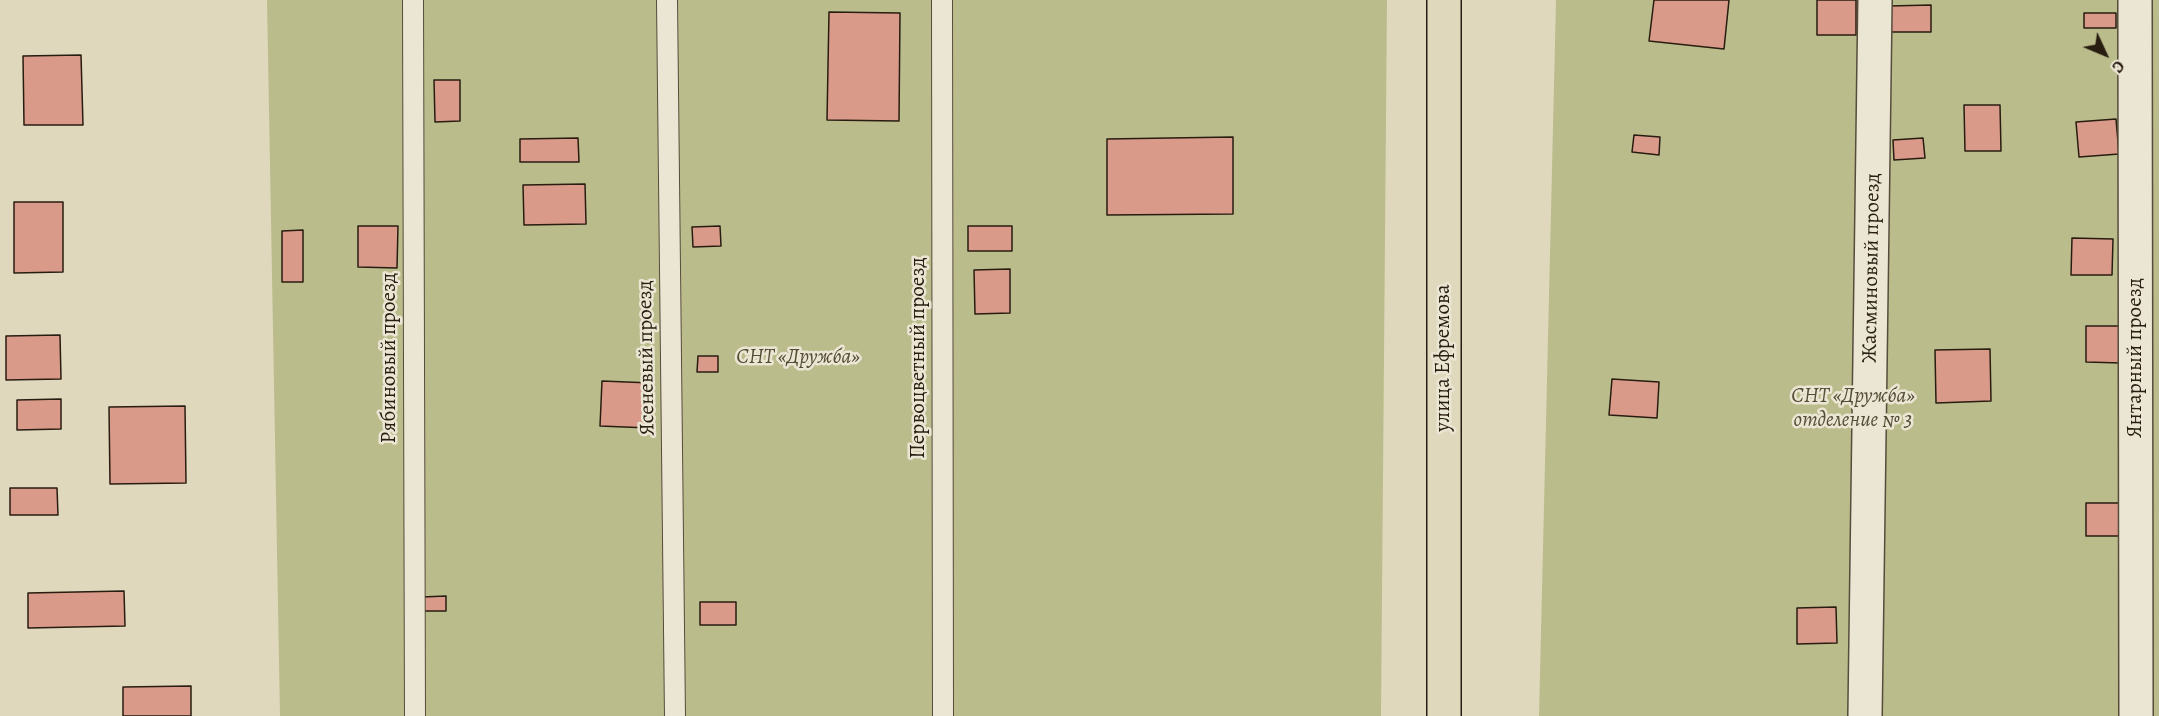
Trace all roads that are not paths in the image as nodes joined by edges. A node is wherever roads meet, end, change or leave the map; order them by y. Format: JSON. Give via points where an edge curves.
{"nodes":[{"id":1,"x":413,"y":0,"type":"edge"},
{"id":2,"x":667,"y":0,"type":"edge"},
{"id":3,"x":942,"y":0,"type":"edge"},
{"id":4,"x":1444,"y":0,"type":"edge"},
{"id":5,"x":1875,"y":0,"type":"edge"},
{"id":6,"x":2135,"y":0,"type":"edge"},
{"id":7,"x":415,"y":716,"type":"edge"},
{"id":8,"x":675,"y":716,"type":"edge"},
{"id":9,"x":944,"y":716,"type":"edge"},
{"id":10,"x":1444,"y":716,"type":"edge"},
{"id":11,"x":1865,"y":716,"type":"edge"},
{"id":12,"x":2136,"y":716,"type":"edge"}],
"edges":[{"from":1,"to":7,"type":"lane","name":"Рябиновый проезд"},
{"from":2,"to":8,"type":"lane","name":"Ясеневый проезд"},
{"from":3,"to":9,"type":"lane","name":"Первоцветный проезд"},
{"from":4,"to":10,"type":"main road","name":"улица Ефремова"},
{"from":5,"to":11,"type":"street","name":"Жасминовый проезд"},
{"from":6,"to":12,"type":"street","name":"Янтарный проезд"}]}
